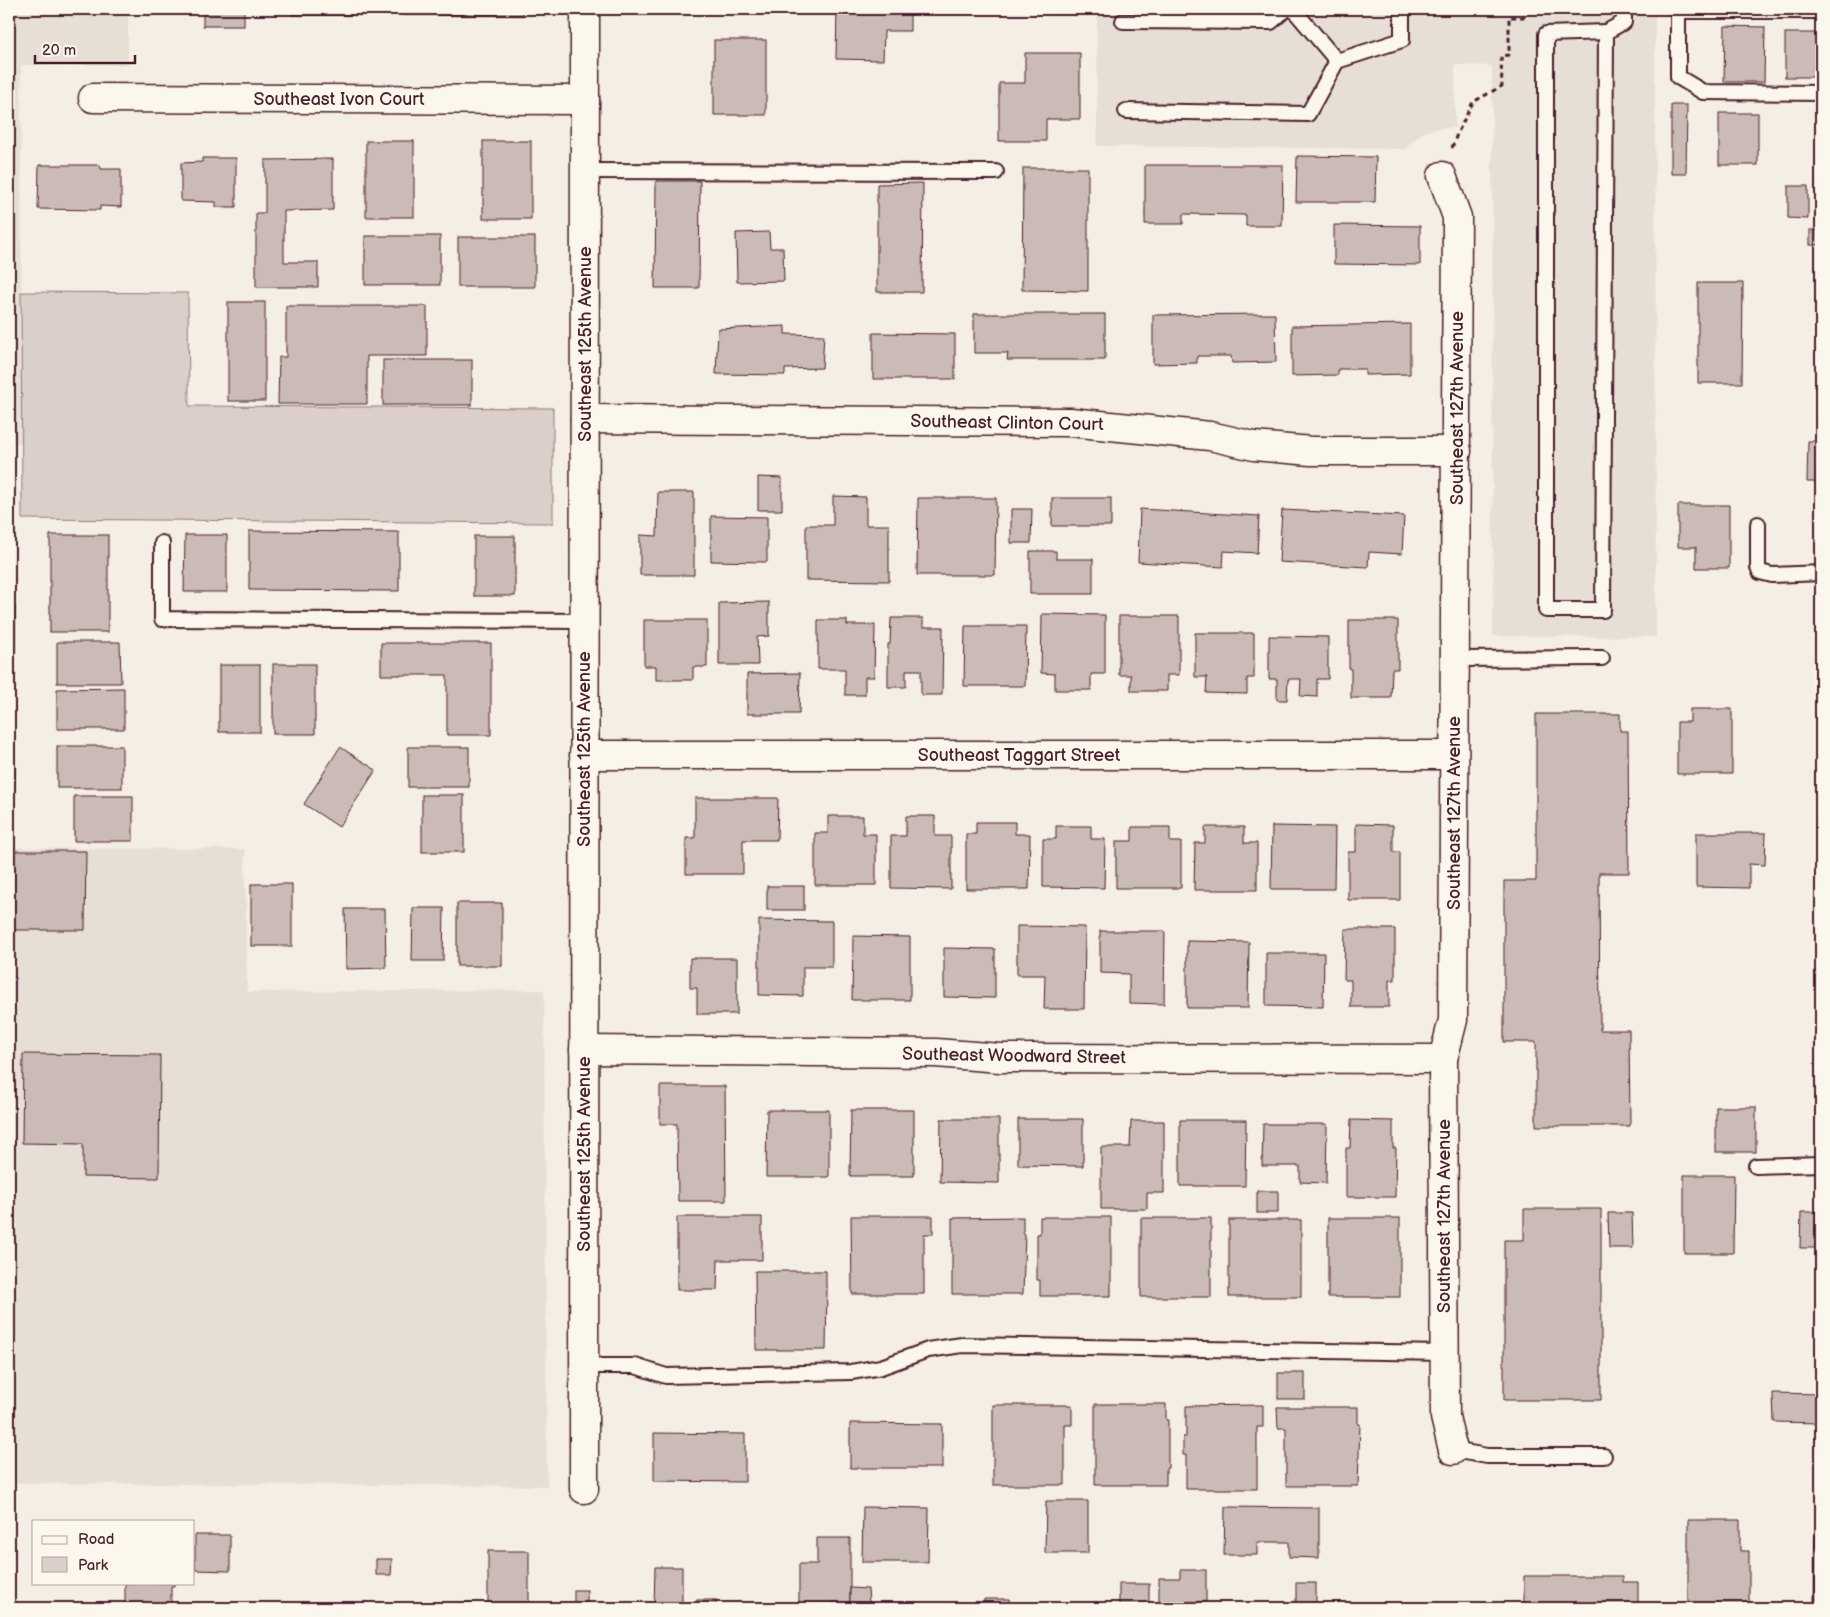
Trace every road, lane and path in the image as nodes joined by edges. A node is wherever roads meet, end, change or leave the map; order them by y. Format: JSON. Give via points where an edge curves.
{"nodes":[{"id":1,"x":585,"y":9,"type":"edge"},
{"id":2,"x":1286,"y":9,"type":"edge"},
{"id":3,"x":1293,"y":9,"type":"edge"},
{"id":4,"x":1402,"y":9,"type":"edge"},
{"id":5,"x":1624,"y":9,"type":"edge"},
{"id":6,"x":1678,"y":10,"type":"edge"},
{"id":7,"x":1821,"y":11,"type":"edge"},
{"id":8,"x":1124,"y":21,"type":"dead end"},
{"id":9,"x":1606,"y":32,"type":"junction"},
{"id":10,"x":1546,"y":34,"type":"junction"},
{"id":11,"x":1337,"y":61,"type":"junction"},
{"id":12,"x":1821,"y":93,"type":"edge"},
{"id":13,"x":93,"y":98,"type":"dead end"},
{"id":14,"x":585,"y":100,"type":"junction"},
{"id":15,"x":1126,"y":111,"type":"dead end"},
{"id":16,"x":585,"y":171,"type":"junction"},
{"id":17,"x":996,"y":172,"type":"dead end"},
{"id":18,"x":1442,"y":176,"type":"joint"},
{"id":19,"x":585,"y":419,"type":"junction"},
{"id":20,"x":1457,"y":451,"type":"junction"},
{"id":21,"x":1758,"y":524,"type":"dead end"},
{"id":22,"x":162,"y":543,"type":"dead end"},
{"id":23,"x":1821,"y":573,"type":"edge"},
{"id":24,"x":584,"y":621,"type":"junction"},
{"id":25,"x":1602,"y":658,"type":"dead end"},
{"id":26,"x":1455,"y":659,"type":"junction"},
{"id":27,"x":584,"y":755,"type":"junction"},
{"id":28,"x":1453,"y":755,"type":"junction"},
{"id":29,"x":584,"y":1050,"type":"junction"},
{"id":30,"x":1443,"y":1059,"type":"junction"},
{"id":31,"x":1821,"y":1164,"type":"edge"},
{"id":32,"x":1756,"y":1166,"type":"dead end"},
{"id":33,"x":1445,"y":1353,"type":"junction"},
{"id":34,"x":584,"y":1366,"type":"junction"},
{"id":35,"x":1453,"y":1450,"type":"joint"},
{"id":36,"x":1604,"y":1456,"type":"dead end"},
{"id":37,"x":584,"y":1489,"type":"dead end"}],
"edges":[{"from":1,"to":14,"type":"street","name":"Southeast 125th Avenue"},
{"from":2,"to":8,"type":"lane","via":[[1272,22]]},
{"from":3,"to":11,"type":"lane"},
{"from":4,"to":11,"type":"lane","via":[[1402,40]]},
{"from":5,"to":9,"type":"lane","via":[[1624,22]]},
{"from":6,"to":7,"type":"lane"},
{"from":6,"to":12,"type":"lane","via":[[1678,77],[1704,92]]},
{"from":9,"to":10,"type":"lane"},
{"from":9,"to":10,"type":"lane","via":[[1603,610],[1546,610]]},
{"from":10,"to":18,"type":"path","via":[[1525,17],[1509,17],[1509,55],[1501,56],[1502,86],[1473,102],[1456,134]]},
{"from":11,"to":15,"type":"lane","via":[[1308,114]]},
{"from":13,"to":14,"type":"street","name":"Southeast Ivon Court"},
{"from":14,"to":16,"type":"street","name":"Southeast 125th Avenue"},
{"from":16,"to":17,"type":"lane"},
{"from":16,"to":19,"type":"street","name":"Southeast 125th Avenue"},
{"from":18,"to":20,"type":"street","name":"Southeast 127th Avenue","via":[[1457,217]]},
{"from":19,"to":20,"type":"street","name":"Southeast Clinton Court","via":[[1070,422],[1210,436],[1254,446],[1311,451]]},
{"from":19,"to":24,"type":"street","name":"Southeast 125th Avenue"},
{"from":20,"to":26,"type":"street","name":"Southeast 127th Avenue"},
{"from":21,"to":23,"type":"lane","via":[[1760,572],[1772,575]]},
{"from":22,"to":24,"type":"lane","via":[[162,619]]},
{"from":24,"to":27,"type":"street","name":"Southeast 125th Avenue"},
{"from":25,"to":26,"type":"lane"},
{"from":26,"to":28,"type":"street","name":"Southeast 127th Avenue"},
{"from":27,"to":28,"type":"street","name":"Southeast Taggart Street"},
{"from":27,"to":29,"type":"street","name":"Southeast 125th Avenue"},
{"from":28,"to":30,"type":"street","name":"Southeast 127th Avenue","via":[[1453,1020]]},
{"from":29,"to":30,"type":"street","name":"Southeast Woodward Street","via":[[936,1053],[1000,1058]]},
{"from":29,"to":34,"type":"street","name":"Southeast 125th Avenue"},
{"from":30,"to":33,"type":"street","name":"Southeast 127th Avenue"},
{"from":31,"to":32,"type":"lane"},
{"from":33,"to":34,"type":"lane","via":[[962,1345],[928,1350],[881,1367],[851,1372],[666,1376],[635,1366]]},
{"from":33,"to":35,"type":"street","name":"Southeast 127th Avenue","via":[[1445,1417]]},
{"from":34,"to":37,"type":"street","name":"Southeast 125th Avenue"},
{"from":35,"to":36,"type":"lane","via":[[1487,1456]]}]}
